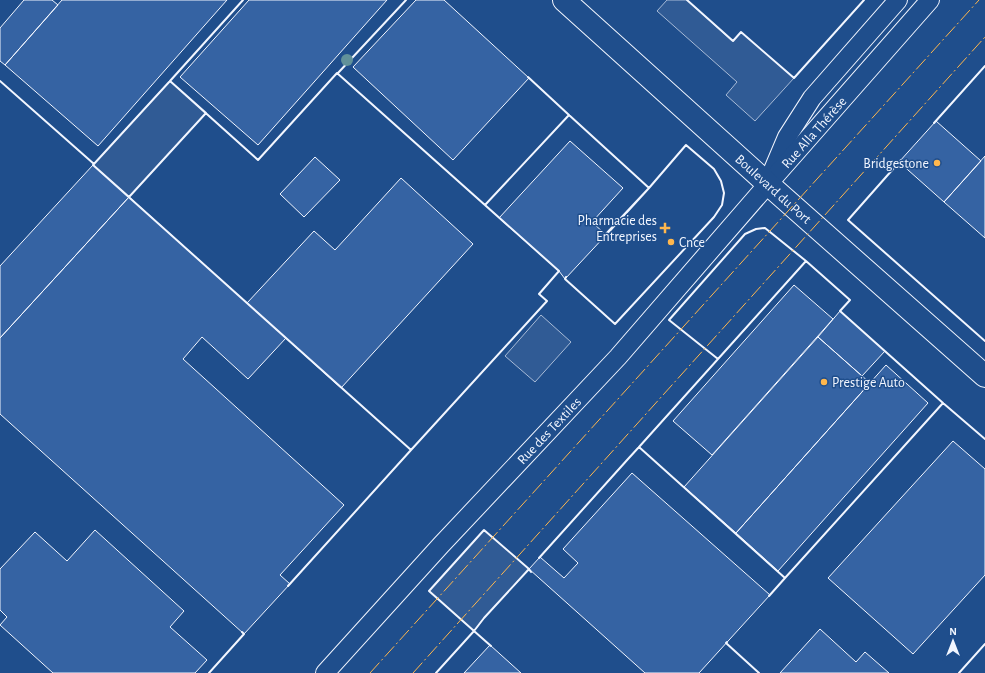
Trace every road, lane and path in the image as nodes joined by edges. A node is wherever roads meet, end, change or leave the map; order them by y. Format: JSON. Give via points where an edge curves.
{"nodes":[{"id":1,"x":564,"y":0,"type":"edge"},
{"id":2,"x":898,"y":0,"type":"edge"},
{"id":3,"x":930,"y":0,"type":"edge"},
{"id":4,"x":768,"y":184,"type":"junction"},
{"id":5,"x":985,"y":376,"type":"edge"},
{"id":6,"x":325,"y":673,"type":"edge"}],
"edges":[{"from":1,"to":4,"type":"main road","name":"Boulevard du Port"},
{"from":2,"to":4,"type":"street","name":"Rue Alla Thérèse","via":[[812,98],[786,137]]},
{"from":3,"to":4,"type":"street","name":"Rue Alla Thérèse"},
{"from":4,"to":5,"type":"main road","name":"Boulevard du Port"},
{"from":4,"to":6,"type":"street","name":"Rue des Textiles","via":[[618,357]]}]}
